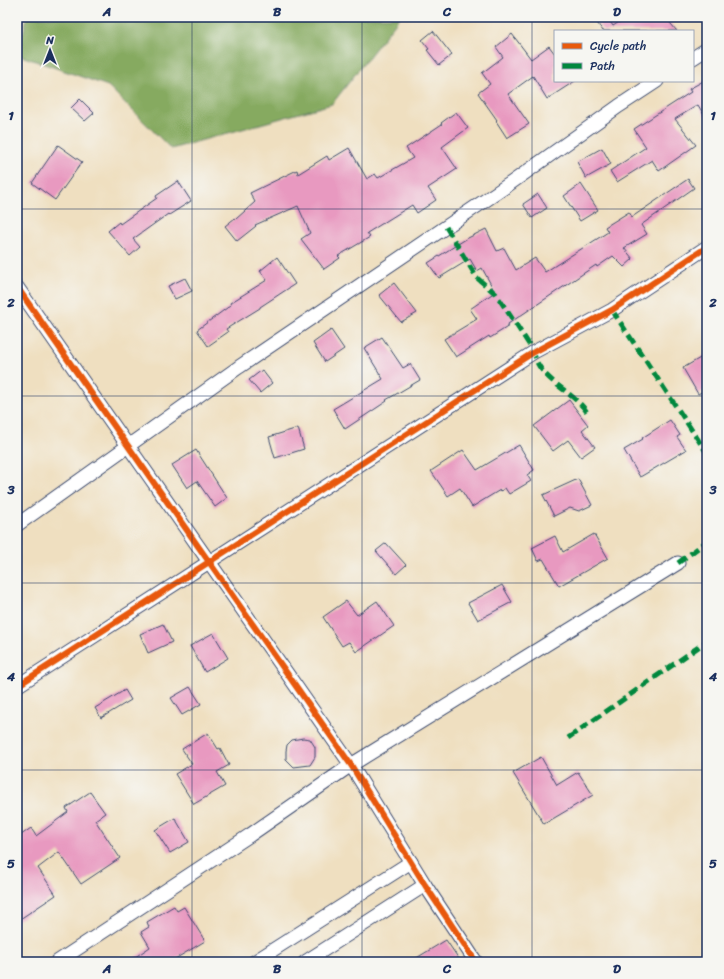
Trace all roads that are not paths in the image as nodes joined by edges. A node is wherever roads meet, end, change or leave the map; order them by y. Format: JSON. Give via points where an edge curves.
{"nodes":[{"id":1,"x":707,"y":49,"type":"edge"},
{"id":2,"x":694,"y":57,"type":"edge"},
{"id":3,"x":655,"y":82,"type":"edge"},
{"id":4,"x":707,"y":247,"type":"edge"},
{"id":5,"x":17,"y":287,"type":"edge"},
{"id":6,"x":127,"y":446,"type":"junction"},
{"id":7,"x":17,"y":525,"type":"edge"},
{"id":8,"x":209,"y":562,"type":"junction"},
{"id":9,"x":678,"y":563,"type":"dead end"},
{"id":10,"x":17,"y":686,"type":"edge"},
{"id":11,"x":351,"y":765,"type":"junction"},
{"id":12,"x":410,"y":862,"type":"junction"},
{"id":13,"x":425,"y":885,"type":"junction"},
{"id":14,"x":57,"y":962,"type":"edge"},
{"id":15,"x":254,"y":962,"type":"edge"},
{"id":16,"x":305,"y":962,"type":"edge"},
{"id":17,"x":476,"y":962,"type":"edge"}],
"edges":[{"from":1,"to":2,"type":"street"},
{"from":3,"to":6,"type":"street"},
{"from":4,"to":8,"type":"street","via":[[612,310],[534,352]]},
{"from":5,"to":6,"type":"street"},
{"from":6,"to":7,"type":"street"},
{"from":6,"to":8,"type":"street"},
{"from":8,"to":10,"type":"street"},
{"from":8,"to":11,"type":"street"},
{"from":9,"to":11,"type":"street"},
{"from":11,"to":12,"type":"street"},
{"from":11,"to":14,"type":"street"},
{"from":12,"to":13,"type":"street"},
{"from":12,"to":15,"type":"street"},
{"from":13,"to":16,"type":"street"},
{"from":13,"to":17,"type":"street"}]}
